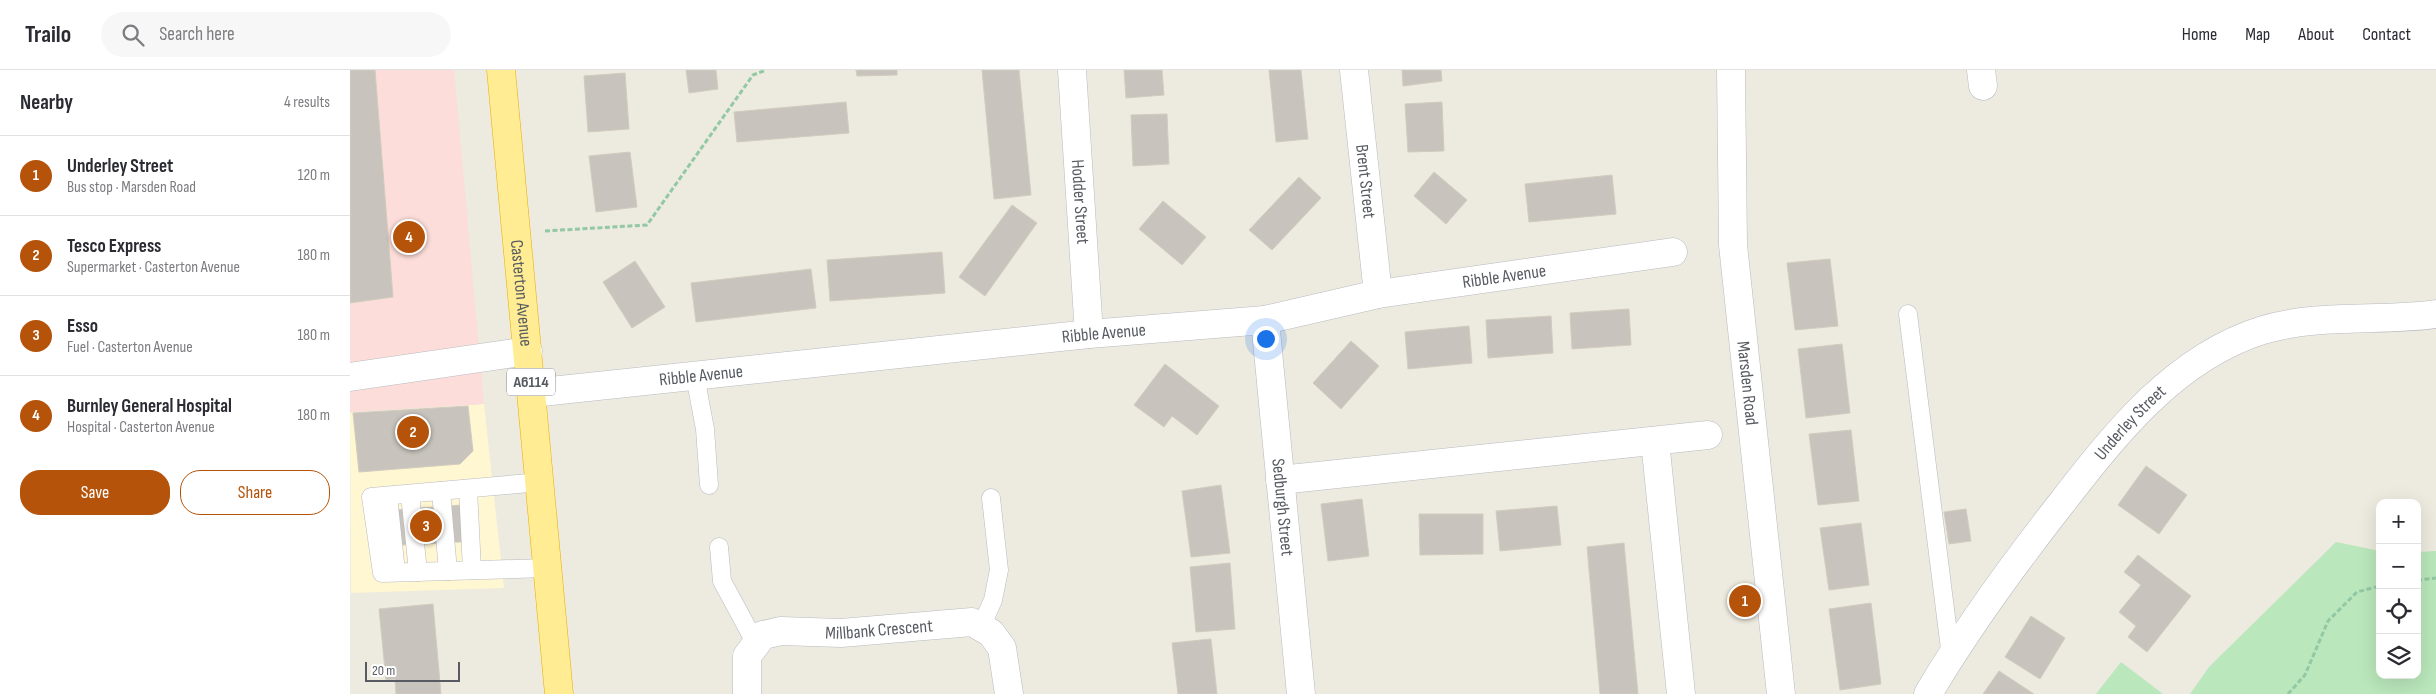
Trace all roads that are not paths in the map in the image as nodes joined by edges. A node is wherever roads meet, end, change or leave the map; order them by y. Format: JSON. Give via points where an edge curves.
{"nodes":[{"id":1,"x":501,"y":70,"type":"edge"},
{"id":2,"x":1072,"y":70,"type":"edge"},
{"id":3,"x":1354,"y":70,"type":"edge"},
{"id":4,"x":1731,"y":70,"type":"edge"},
{"id":5,"x":1673,"y":252,"type":"dead end"},
{"id":6,"x":1378,"y":294,"type":"junction"},
{"id":7,"x":1908,"y":314,"type":"dead end"},
{"id":8,"x":2436,"y":314,"type":"edge"},
{"id":9,"x":1265,"y":320,"type":"junction"},
{"id":10,"x":1089,"y":334,"type":"junction"},
{"id":11,"x":528,"y":351,"type":"junction"},
{"id":12,"x":695,"y":376,"type":"junction"},
{"id":13,"x":350,"y":377,"type":"edge"},
{"id":14,"x":532,"y":394,"type":"junction"},
{"id":15,"x":1708,"y":435,"type":"dead end"},
{"id":16,"x":1655,"y":441,"type":"junction"},
{"id":17,"x":1280,"y":480,"type":"junction"},
{"id":18,"x":540,"y":482,"type":"junction"},
{"id":19,"x":709,"y":485,"type":"dead end"},
{"id":20,"x":468,"y":489,"type":"junction"},
{"id":21,"x":441,"y":491,"type":"junction"},
{"id":22,"x":410,"y":494,"type":"junction"},
{"id":23,"x":991,"y":498,"type":"dead end"},
{"id":24,"x":719,"y":547,"type":"dead end"},
{"id":25,"x":547,"y":568,"type":"junction"},
{"id":26,"x":472,"y":570,"type":"junction"},
{"id":27,"x":448,"y":571,"type":"junction"},
{"id":28,"x":418,"y":572,"type":"junction"},
{"id":29,"x":981,"y":627,"type":"junction"},
{"id":30,"x":756,"y":644,"type":"junction"},
{"id":31,"x":1951,"y":657,"type":"junction"},
{"id":32,"x":559,"y":694,"type":"edge"},
{"id":33,"x":747,"y":694,"type":"edge"},
{"id":34,"x":1008,"y":694,"type":"edge"},
{"id":35,"x":1301,"y":694,"type":"edge"},
{"id":36,"x":1680,"y":694,"type":"edge"},
{"id":37,"x":1781,"y":694,"type":"edge"},
{"id":38,"x":1928,"y":694,"type":"edge"}],
"edges":[{"from":1,"to":11,"type":"highway","name":"Casterton Avenue","number":"A6114"},
{"from":2,"to":10,"type":"street","name":"Hodder Street"},
{"from":3,"to":6,"type":"street","name":"Brent Street"},
{"from":4,"to":37,"type":"street","name":"Marsden Road","via":[[1733,245]]},
{"from":5,"to":6,"type":"street","name":"Ribble Avenue"},
{"from":6,"to":9,"type":"street","name":"Ribble Avenue"},
{"from":7,"to":31,"type":"lane"},
{"from":8,"to":31,"type":"street","name":"Underley Street","via":[[2330,318],[2264,330],[2229,344],[2174,378],[2131,417],[2090,467],[2012,567]]},
{"from":9,"to":10,"type":"street","name":"Ribble Avenue"},
{"from":9,"to":17,"type":"street","name":"Sedburgh Street"},
{"from":10,"to":12,"type":"street","name":"Ribble Avenue"},
{"from":11,"to":13,"type":"street"},
{"from":11,"to":14,"type":"highway","name":"Casterton Avenue","number":"A6114"},
{"from":12,"to":14,"type":"street","name":"Ribble Avenue"},
{"from":12,"to":19,"type":"lane","via":[[705,429]]},
{"from":14,"to":18,"type":"highway","name":"Casterton Avenue","number":"A6114"},
{"from":15,"to":16,"type":"street"},
{"from":16,"to":17,"type":"street"},
{"from":16,"to":36,"type":"street"},
{"from":17,"to":35,"type":"street","name":"Sedburgh Street"},
{"from":18,"to":20,"type":"lane"},
{"from":18,"to":25,"type":"highway","name":"Casterton Avenue","number":"A6114"},
{"from":20,"to":21,"type":"lane"},
{"from":20,"to":26,"type":"lane"},
{"from":21,"to":22,"type":"lane"},
{"from":21,"to":27,"type":"lane"},
{"from":22,"to":28,"type":"lane"},
{"from":22,"to":28,"type":"lane","via":[[371,498],[382,573]]},
{"from":23,"to":29,"type":"lane","via":[[999,570],[993,600]]},
{"from":24,"to":30,"type":"lane","via":[[722,581]]},
{"from":25,"to":26,"type":"lane"},
{"from":25,"to":32,"type":"highway","name":"Casterton Avenue","number":"A6114"},
{"from":26,"to":27,"type":"lane"},
{"from":27,"to":28,"type":"lane"},
{"from":29,"to":30,"type":"street","name":"Millbank Crescent","via":[[972,622],[841,633],[781,631],[763,635]]},
{"from":29,"to":34,"type":"street","via":[[992,633],[1002,648]]},
{"from":30,"to":33,"type":"street","via":[[747,656]]},
{"from":31,"to":38,"type":"street","name":"Underley Street"}]}
